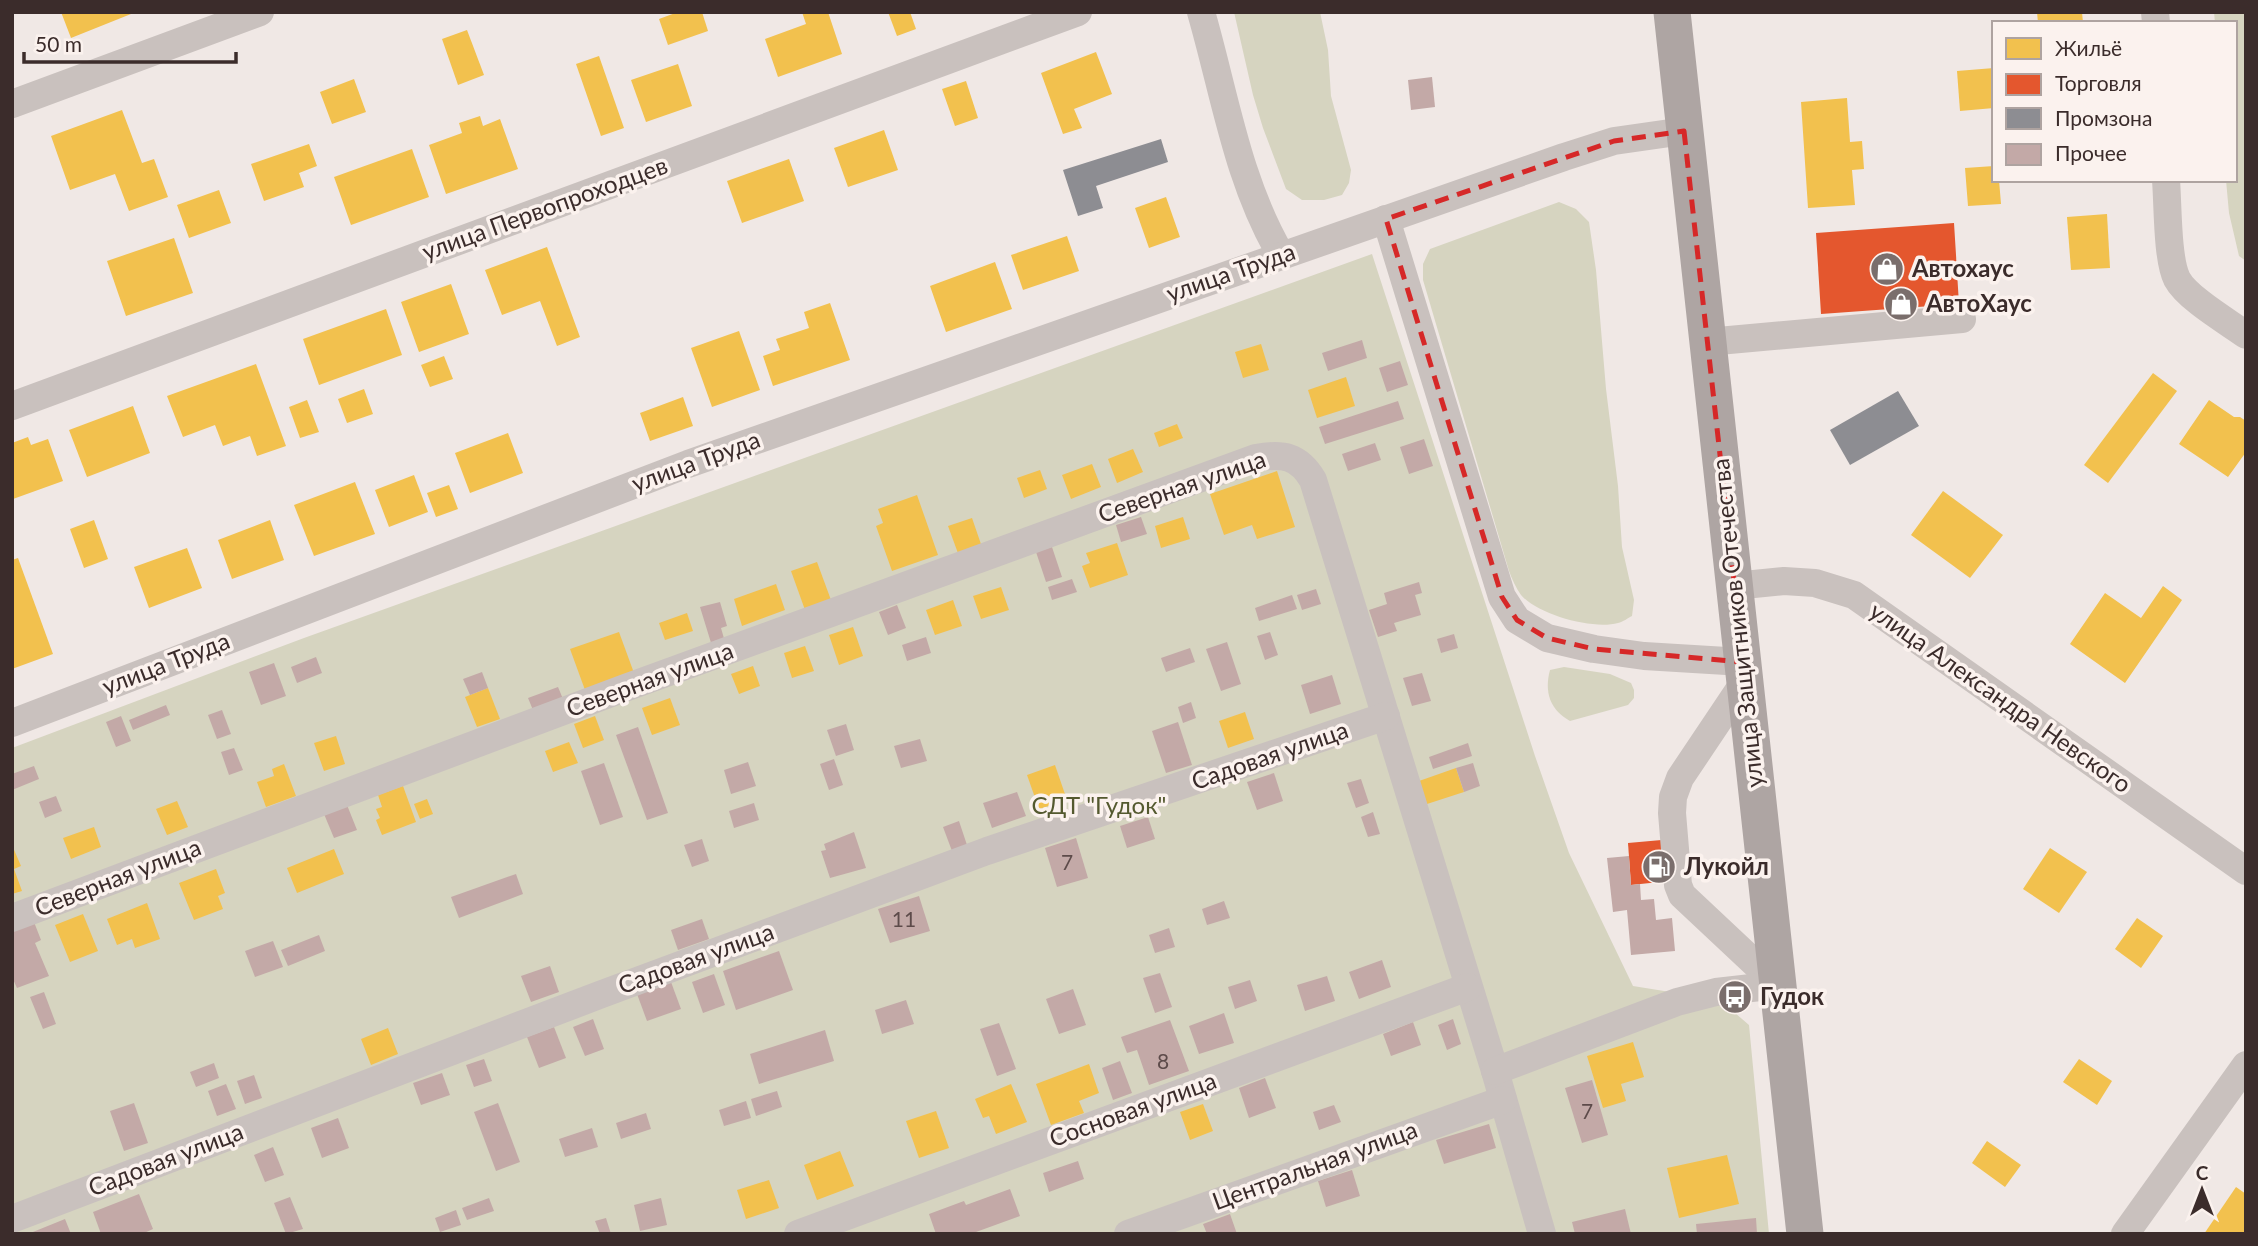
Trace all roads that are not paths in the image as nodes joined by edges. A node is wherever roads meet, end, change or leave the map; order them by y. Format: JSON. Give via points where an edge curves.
{"nodes":[{"id":1,"x":260,"y":12,"type":"edge"},
{"id":2,"x":1078,"y":12,"type":"edge"},
{"id":3,"x":1201,"y":12,"type":"edge"},
{"id":4,"x":1672,"y":12,"type":"edge"},
{"id":5,"x":12,"y":104,"type":"edge"},
{"id":6,"x":1684,"y":131,"type":"junction"},
{"id":7,"x":2166,"y":182,"type":"edge"},
{"id":8,"x":1386,"y":219,"type":"junction"},
{"id":9,"x":1282,"y":255,"type":"junction"},
{"id":10,"x":1962,"y":319,"type":"dead end"},
{"id":11,"x":2246,"y":335,"type":"edge"},
{"id":12,"x":1707,"y":342,"type":"junction"},
{"id":13,"x":12,"y":406,"type":"edge"},
{"id":14,"x":1734,"y":586,"type":"junction"},
{"id":15,"x":1744,"y":671,"type":"junction"},
{"id":16,"x":1386,"y":716,"type":"junction"},
{"id":17,"x":12,"y":723,"type":"edge"},
{"id":18,"x":2246,"y":871,"type":"edge"},
{"id":19,"x":12,"y":918,"type":"edge"},
{"id":20,"x":1777,"y":985,"type":"junction"},
{"id":21,"x":1468,"y":987,"type":"junction"},
{"id":22,"x":2246,"y":1065,"type":"edge"},
{"id":23,"x":1495,"y":1071,"type":"junction"},
{"id":24,"x":1503,"y":1100,"type":"junction"},
{"id":25,"x":12,"y":1219,"type":"edge"},
{"id":26,"x":798,"y":1234,"type":"edge"},
{"id":27,"x":1128,"y":1234,"type":"edge"},
{"id":28,"x":1542,"y":1234,"type":"edge"},
{"id":29,"x":1805,"y":1234,"type":"edge"},
{"id":30,"x":2124,"y":1234,"type":"edge"}],
"edges":[{"from":1,"to":5,"type":"street"},
{"from":2,"to":13,"type":"street","name":"улица Первопроходцев"},
{"from":3,"to":9,"type":"street","via":[[1241,164],[1265,228]]},
{"from":4,"to":6,"type":"main road","name":"улица Защитников Отечества"},
{"from":6,"to":8,"type":"street","name":"улица Труда","via":[[1614,141]]},
{"from":6,"to":12,"type":"main road","name":"улица Защитников Отечества"},
{"from":7,"to":11,"type":"street","via":[[2176,278],[2186,291]]},
{"from":8,"to":9,"type":"street","name":"улица Труда"},
{"from":8,"to":15,"type":"street","via":[[1502,597],[1517,620],[1548,638],[1594,649]]},
{"from":9,"to":17,"type":"street","name":"улица Труда","via":[[688,464]]},
{"from":10,"to":12,"type":"street"},
{"from":12,"to":14,"type":"main road","name":"улица Защитников Отечества"},
{"from":14,"to":15,"type":"main road","name":"улица Защитников Отечества"},
{"from":14,"to":18,"type":"street","name":"улица Александра Невского","via":[[1815,583],[1854,595]]},
{"from":15,"to":20,"type":"main road","name":"улица Защитников Отечества"},
{"from":15,"to":20,"type":"street","via":[[1673,797],[1678,886],[1682,895]]},
{"from":16,"to":19,"type":"street","name":"Северная улица","via":[[1313,480],[1306,467],[1275,454],[625,688]]},
{"from":16,"to":21,"type":"street"},
{"from":16,"to":25,"type":"street","name":"Садовая улица","via":[[987,852]]},
{"from":20,"to":23,"type":"street","via":[[1677,1002]]},
{"from":20,"to":29,"type":"main road","name":"улица Защитников Отечества"},
{"from":21,"to":23,"type":"street"},
{"from":21,"to":26,"type":"street","name":"Сосновая улица"},
{"from":22,"to":30,"type":"street"},
{"from":23,"to":24,"type":"street"},
{"from":24,"to":27,"type":"street","name":"Центральная улица"},
{"from":24,"to":28,"type":"street"}]}
